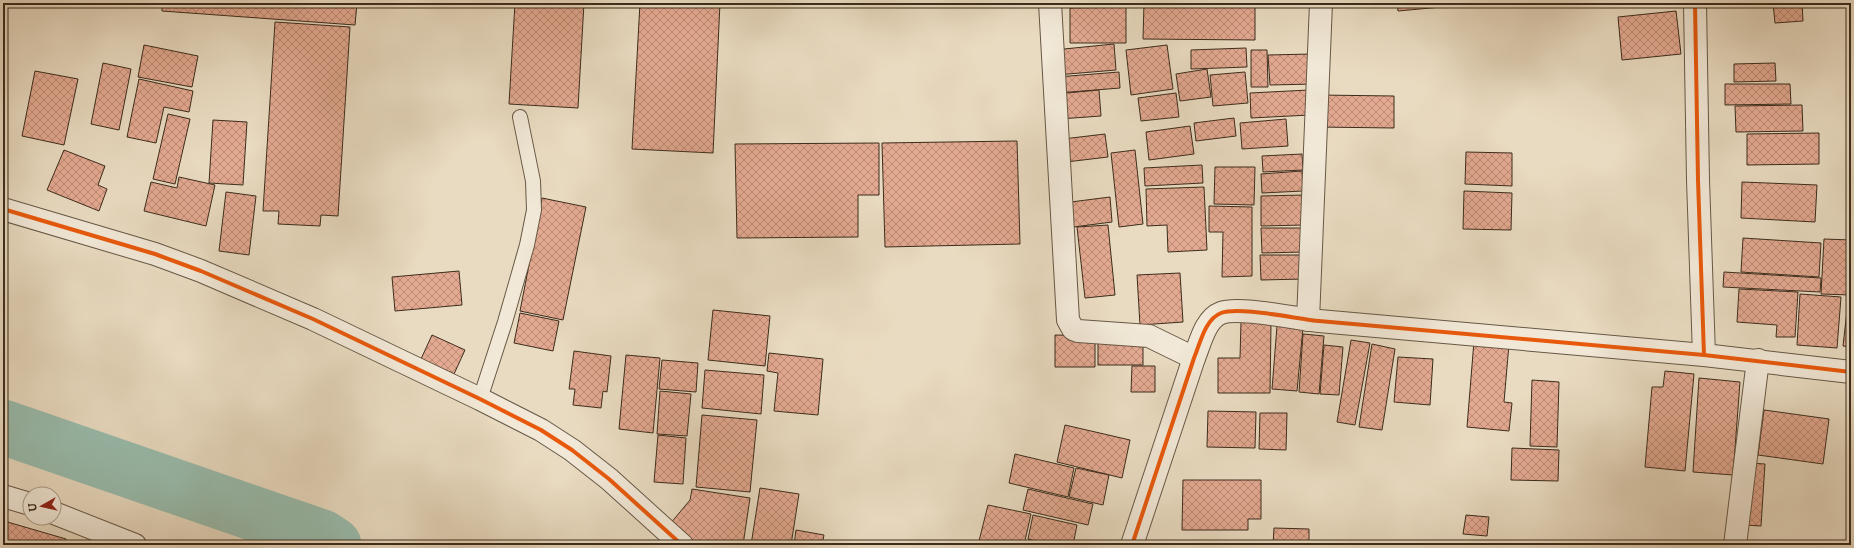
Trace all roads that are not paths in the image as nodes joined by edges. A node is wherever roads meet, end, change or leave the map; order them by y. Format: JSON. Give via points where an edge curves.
{"nodes":[{"id":1,"x":1050,"y":3,"type":"edge"},
{"id":2,"x":1321,"y":3,"type":"edge"},
{"id":3,"x":1695,"y":3,"type":"edge"},
{"id":4,"x":520,"y":116,"type":"dead end"},
{"id":5,"x":3,"y":209,"type":"edge"},
{"id":6,"x":1308,"y":320,"type":"junction"},
{"id":7,"x":1704,"y":355,"type":"junction"},
{"id":8,"x":1194,"y":358,"type":"junction"},
{"id":9,"x":1758,"y":360,"type":"junction"},
{"id":10,"x":1851,"y":372,"type":"edge"},
{"id":11,"x":480,"y":399,"type":"junction"},
{"id":12,"x":3,"y":496,"type":"edge"},
{"id":13,"x":22,"y":502,"type":"edge"},
{"id":14,"x":62,"y":516,"type":"edge"},
{"id":15,"x":135,"y":545,"type":"edge"},
{"id":16,"x":682,"y":545,"type":"edge"},
{"id":17,"x":1132,"y":545,"type":"edge"},
{"id":18,"x":1735,"y":545,"type":"edge"}],
"edges":[{"from":1,"to":8,"type":"street","via":[[1068,312],[1071,326],[1078,331],[1149,336]]},
{"from":2,"to":6,"type":"street"},
{"from":3,"to":7,"type":"street"},
{"from":4,"to":11,"type":"lane","via":[[533,181],[534,210],[505,322]]},
{"from":5,"to":11,"type":"street","via":[[155,254],[201,271],[313,319]]},
{"from":6,"to":7,"type":"street"},
{"from":6,"to":8,"type":"street","via":[[1239,311],[1219,313],[1212,318],[1206,328]]},
{"from":7,"to":9,"type":"street"},
{"from":8,"to":17,"type":"street"},
{"from":9,"to":10,"type":"street"},
{"from":9,"to":18,"type":"street"},
{"from":11,"to":16,"type":"street","via":[[541,430],[572,450],[609,479]]},
{"from":12,"to":13,"type":"street"},
{"from":14,"to":15,"type":"street"}]}
